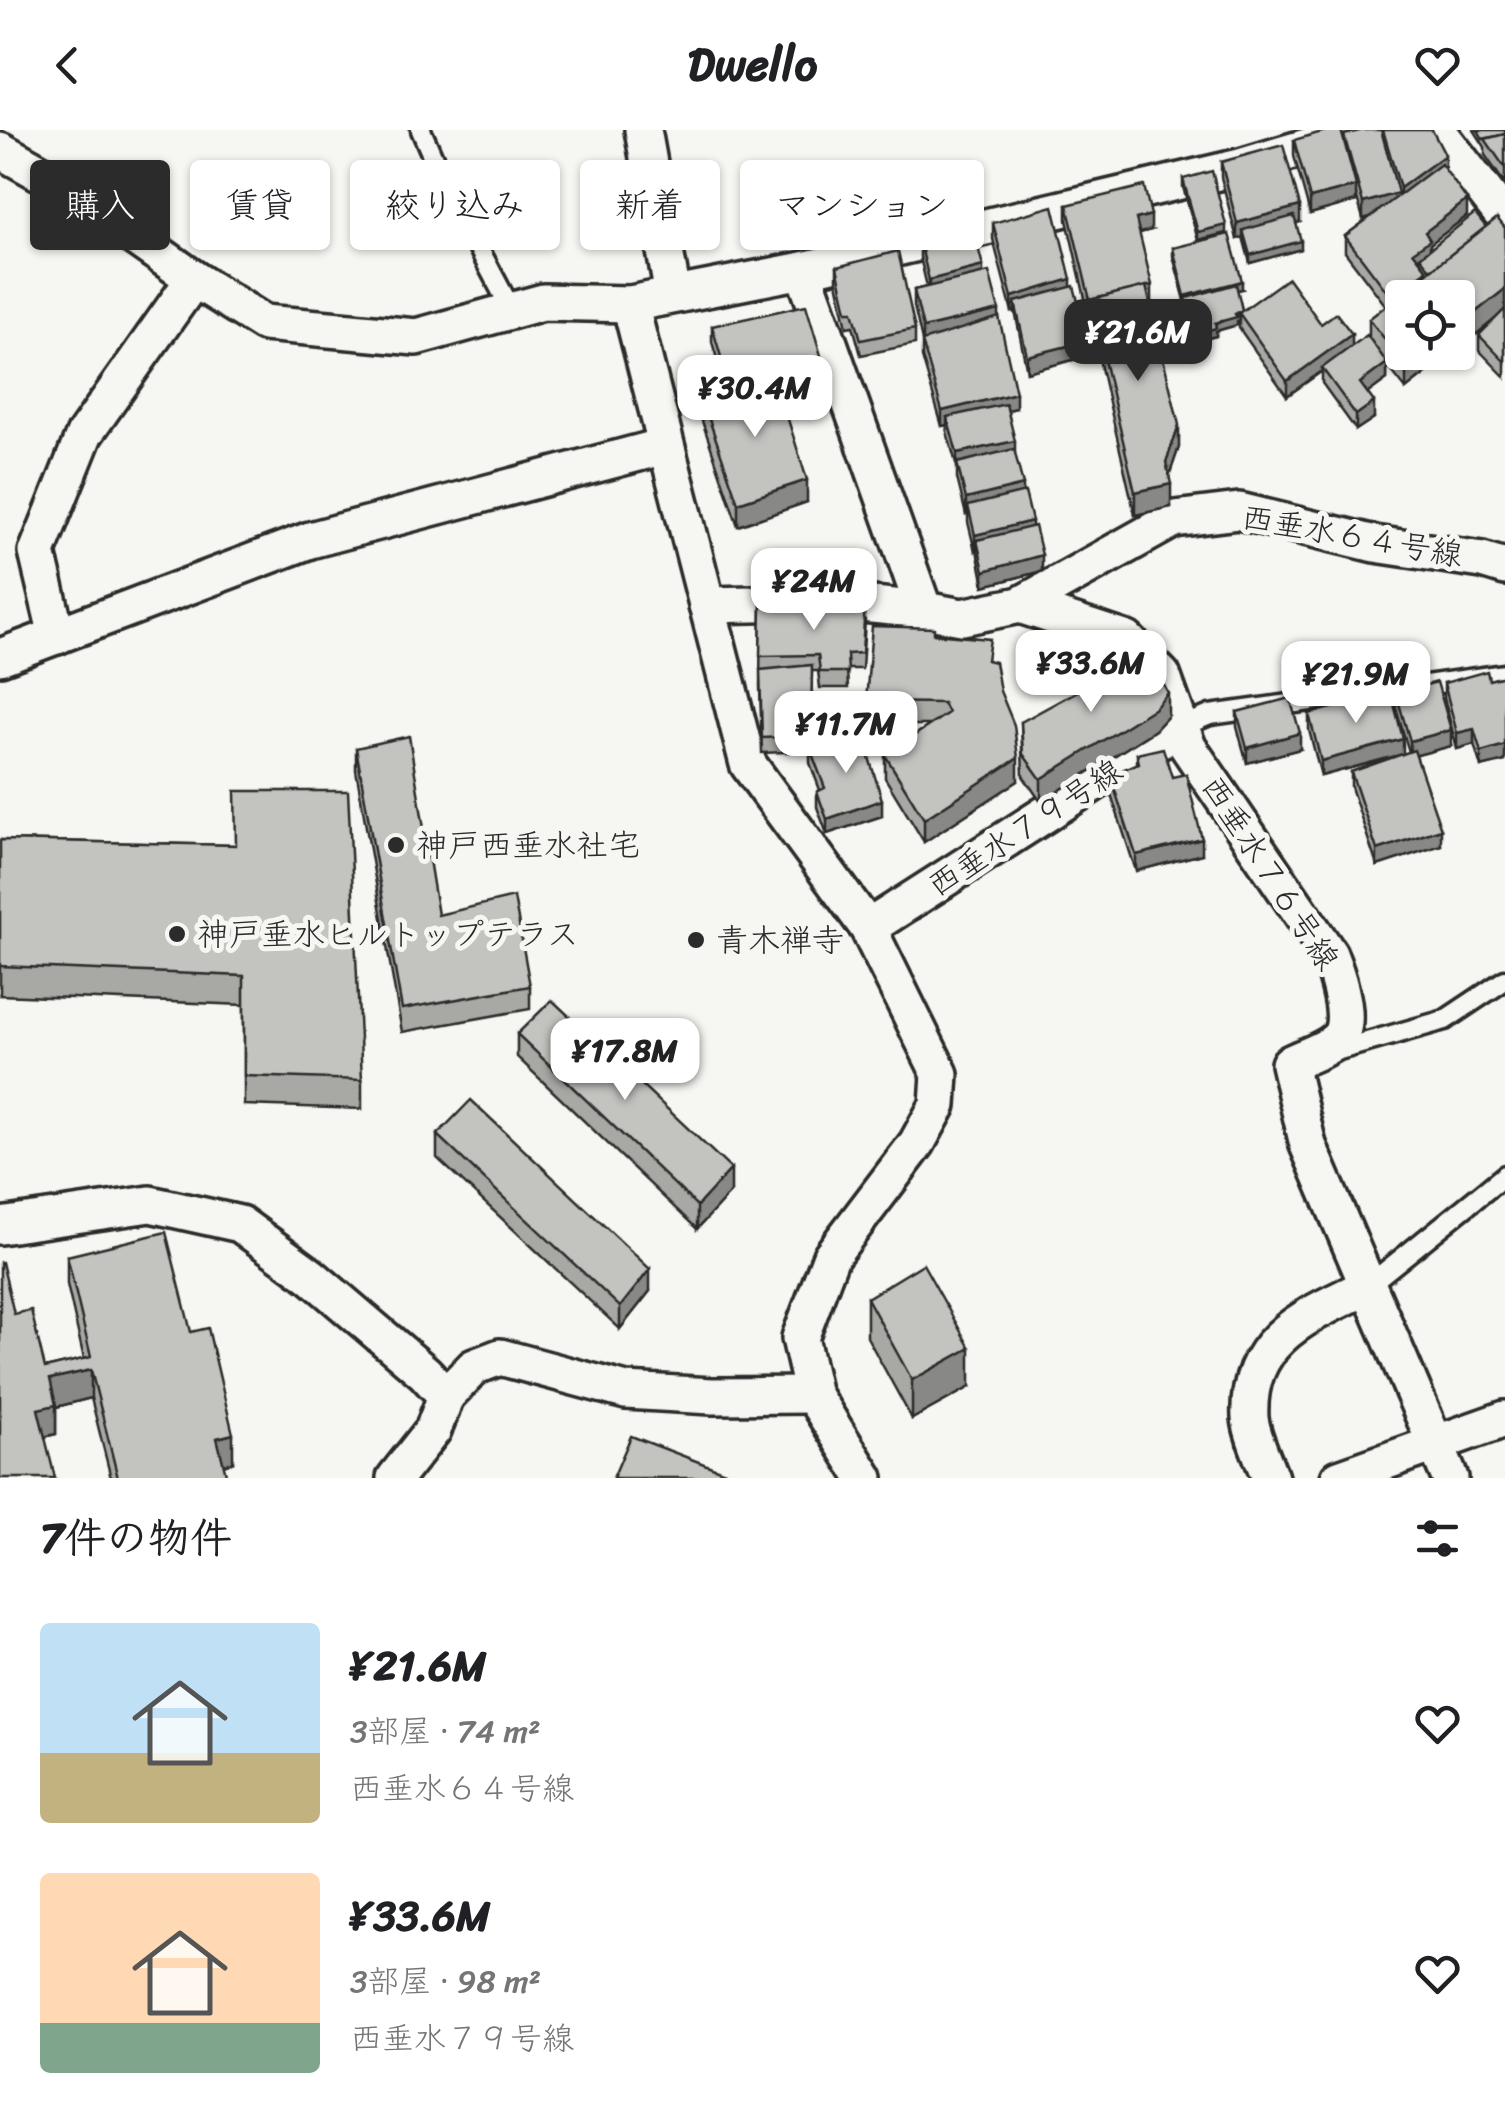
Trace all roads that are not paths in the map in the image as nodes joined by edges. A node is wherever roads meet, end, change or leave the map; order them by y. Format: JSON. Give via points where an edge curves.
{"nodes":[{"id":1,"x":420,"y":130,"type":"edge"},
{"id":2,"x":644,"y":130,"type":"edge"},
{"id":3,"x":1363,"y":130,"type":"edge"},
{"id":4,"x":1437,"y":130,"type":"edge"},
{"id":5,"x":0,"y":150,"type":"edge"},
{"id":6,"x":1505,"y":218,"type":"edge"},
{"id":7,"x":803,"y":270,"type":"junction"},
{"id":8,"x":194,"y":279,"type":"junction"},
{"id":9,"x":673,"y":295,"type":"junction"},
{"id":10,"x":630,"y":304,"type":"junction"},
{"id":11,"x":512,"y":311,"type":"junction"},
{"id":12,"x":665,"y":446,"type":"junction"},
{"id":13,"x":1505,"y":567,"type":"edge"},
{"id":14,"x":707,"y":605,"type":"junction"},
{"id":15,"x":1020,"y":605,"type":"junction"},
{"id":16,"x":924,"y":610,"type":"junction"},
{"id":17,"x":57,"y":636,"type":"junction"},
{"id":18,"x":0,"y":658,"type":"edge"},
{"id":19,"x":1505,"y":674,"type":"edge"},
{"id":20,"x":1181,"y":728,"type":"junction"},
{"id":21,"x":868,"y":928,"type":"junction"},
{"id":22,"x":1505,"y":980,"type":"edge"},
{"id":23,"x":1288,"y":1064,"type":"junction"},
{"id":24,"x":1505,"y":1174,"type":"edge"},
{"id":25,"x":0,"y":1226,"type":"edge"},
{"id":26,"x":1366,"y":1287,"type":"junction"},
{"id":27,"x":813,"y":1395,"type":"junction"},
{"id":28,"x":446,"y":1396,"type":"junction"},
{"id":29,"x":1505,"y":1419,"type":"edge"},
{"id":30,"x":1434,"y":1446,"type":"junction"},
{"id":31,"x":395,"y":1478,"type":"edge"},
{"id":32,"x":865,"y":1478,"type":"edge"},
{"id":33,"x":1270,"y":1478,"type":"edge"},
{"id":34,"x":1340,"y":1478,"type":"edge"},
{"id":35,"x":1450,"y":1478,"type":"edge"}],
"edges":[{"from":1,"to":11,"type":"lane"},
{"from":2,"to":9,"type":"street"},
{"from":3,"to":7,"type":"street","via":[[1240,167]]},
{"from":4,"to":6,"type":"street"},
{"from":5,"to":8,"type":"street"},
{"from":7,"to":9,"type":"street"},
{"from":7,"to":16,"type":"street"},
{"from":8,"to":11,"type":"street","via":[[264,323],[358,334],[416,337]]},
{"from":8,"to":17,"type":"street","via":[[84,435],[37,552]]},
{"from":9,"to":10,"type":"street"},
{"from":10,"to":11,"type":"street","via":[[543,302]]},
{"from":10,"to":12,"type":"street"},
{"from":12,"to":14,"type":"street"},
{"from":12,"to":17,"type":"street","via":[[310,540]]},
{"from":13,"to":15,"type":"street","name":"西垂水６４号線","via":[[1239,512],[1174,519]]},
{"from":14,"to":16,"type":"street","name":"西垂水６４号線","via":[[841,602]]},
{"from":14,"to":21,"type":"street","via":[[748,764]]},
{"from":15,"to":16,"type":"street","name":"西垂水６４号線","via":[[962,617]]},
{"from":15,"to":20,"type":"street","name":"西垂水７６号線","via":[[1127,640],[1162,675]]},
{"from":17,"to":18,"type":"street"},
{"from":19,"to":20,"type":"lane","via":[[1210,714]]},
{"from":20,"to":21,"type":"street","name":"西垂水７９号線"},
{"from":20,"to":23,"type":"street","name":"西垂水７６号線","via":[[1329,954],[1340,981],[1344,1025],[1338,1038]]},
{"from":21,"to":27,"type":"street","via":[[940,1074],[938,1105],[831,1256],[800,1338]]},
{"from":22,"to":23,"type":"lane","via":[[1445,1020]]},
{"from":23,"to":26,"type":"street","via":[[1308,1145]]},
{"from":24,"to":26,"type":"lane"},
{"from":25,"to":28,"type":"street","via":[[150,1204],[240,1224]]},
{"from":26,"to":30,"type":"street"},
{"from":26,"to":33,"type":"street","via":[[1298,1320],[1255,1366],[1250,1420]]},
{"from":27,"to":28,"type":"street","via":[[626,1391],[500,1357],[474,1367]]},
{"from":27,"to":32,"type":"street"},
{"from":28,"to":31,"type":"street","via":[[434,1430]]},
{"from":29,"to":30,"type":"street"},
{"from":30,"to":34,"type":"street"},
{"from":30,"to":35,"type":"street"}]}
